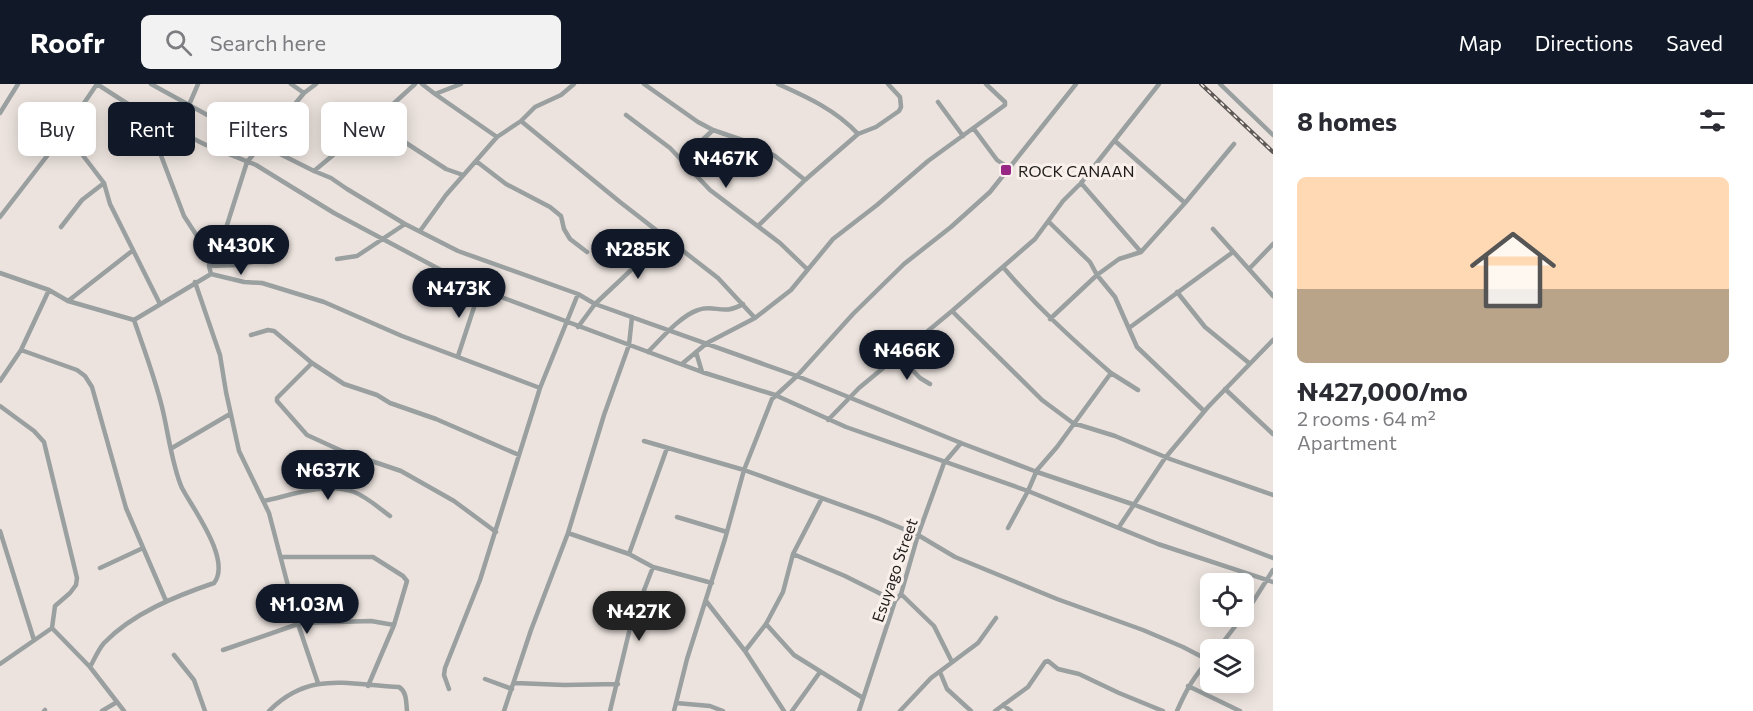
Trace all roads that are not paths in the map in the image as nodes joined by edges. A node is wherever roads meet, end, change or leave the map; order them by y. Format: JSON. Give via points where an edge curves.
{"nodes":[{"id":1,"x":18,"y":84,"type":"edge"},
{"id":2,"x":97,"y":84,"type":"edge"},
{"id":3,"x":151,"y":84,"type":"edge"},
{"id":4,"x":198,"y":84,"type":"edge"},
{"id":5,"x":291,"y":84,"type":"edge"},
{"id":6,"x":316,"y":84,"type":"edge"},
{"id":7,"x":415,"y":84,"type":"edge"},
{"id":8,"x":422,"y":84,"type":"edge"},
{"id":9,"x":461,"y":84,"type":"edge"},
{"id":10,"x":574,"y":84,"type":"edge"},
{"id":11,"x":644,"y":84,"type":"edge"},
{"id":12,"x":778,"y":84,"type":"edge"},
{"id":13,"x":888,"y":84,"type":"edge"},
{"id":14,"x":986,"y":84,"type":"edge"},
{"id":15,"x":1076,"y":84,"type":"edge"},
{"id":16,"x":1159,"y":84,"type":"edge"},
{"id":17,"x":1220,"y":84,"type":"edge"},
{"id":18,"x":304,"y":93,"type":"junction"},
{"id":19,"x":435,"y":94,"type":"junction"},
{"id":20,"x":85,"y":102,"type":"edge"},
{"id":21,"x":125,"y":102,"type":"edge"},
{"id":22,"x":184,"y":102,"type":"edge"},
{"id":23,"x":190,"y":102,"type":"edge"},
{"id":24,"x":296,"y":102,"type":"edge"},
{"id":25,"x":395,"y":102,"type":"edge"},
{"id":26,"x":938,"y":102,"type":"dead end"},
{"id":27,"x":0,"y":113,"type":"edge"},
{"id":28,"x":626,"y":115,"type":"dead end"},
{"id":29,"x":521,"y":120,"type":"junction"},
{"id":30,"x":974,"y":129,"type":"junction"},
{"id":31,"x":713,"y":130,"type":"junction"},
{"id":32,"x":858,"y":134,"type":"junction"},
{"id":33,"x":1273,"y":135,"type":"edge"},
{"id":34,"x":963,"y":136,"type":"junction"},
{"id":35,"x":497,"y":137,"type":"junction"},
{"id":36,"x":195,"y":140,"type":"edge"},
{"id":37,"x":1114,"y":141,"type":"junction"},
{"id":38,"x":407,"y":144,"type":"edge"},
{"id":39,"x":1234,"y":144,"type":"dead end"},
{"id":40,"x":46,"y":156,"type":"edge"},
{"id":41,"x":83,"y":156,"type":"edge"},
{"id":42,"x":161,"y":156,"type":"edge"},
{"id":43,"x":251,"y":156,"type":"edge"},
{"id":44,"x":284,"y":156,"type":"edge"},
{"id":45,"x":332,"y":156,"type":"edge"},
{"id":46,"x":682,"y":159,"type":"junction"},
{"id":47,"x":476,"y":161,"type":"junction"},
{"id":48,"x":247,"y":162,"type":"junction"},
{"id":49,"x":1010,"y":168,"type":"junction"},
{"id":50,"x":314,"y":171,"type":"junction"},
{"id":51,"x":463,"y":175,"type":"junction"},
{"id":52,"x":805,"y":180,"type":"junction"},
{"id":53,"x":104,"y":183,"type":"junction"},
{"id":54,"x":1081,"y":183,"type":"junction"},
{"id":55,"x":1185,"y":203,"type":"junction"},
{"id":56,"x":0,"y":217,"type":"edge"},
{"id":57,"x":1049,"y":222,"type":"junction"},
{"id":58,"x":405,"y":224,"type":"junction"},
{"id":59,"x":758,"y":226,"type":"junction"},
{"id":60,"x":61,"y":227,"type":"dead end"},
{"id":61,"x":1213,"y":229,"type":"dead end"},
{"id":62,"x":420,"y":231,"type":"junction"},
{"id":63,"x":665,"y":238,"type":"junction"},
{"id":64,"x":382,"y":240,"type":"junction"},
{"id":65,"x":1273,"y":243,"type":"edge"},
{"id":66,"x":132,"y":251,"type":"junction"},
{"id":67,"x":587,"y":252,"type":"dead end"},
{"id":68,"x":1140,"y":252,"type":"junction"},
{"id":69,"x":1233,"y":252,"type":"junction"},
{"id":70,"x":210,"y":256,"type":"junction"},
{"id":71,"x":337,"y":259,"type":"dead end"},
{"id":72,"x":273,"y":262,"type":"dead end"},
{"id":73,"x":209,"y":266,"type":"junction"},
{"id":74,"x":1003,"y":267,"type":"junction"},
{"id":75,"x":807,"y":269,"type":"junction"},
{"id":76,"x":1249,"y":269,"type":"junction"},
{"id":77,"x":0,"y":273,"type":"edge"},
{"id":78,"x":211,"y":274,"type":"junction"},
{"id":79,"x":1097,"y":275,"type":"junction"},
{"id":80,"x":195,"y":282,"type":"junction"},
{"id":81,"x":480,"y":289,"type":"junction"},
{"id":82,"x":49,"y":290,"type":"junction"},
{"id":83,"x":1177,"y":292,"type":"junction"},
{"id":84,"x":578,"y":294,"type":"junction"},
{"id":85,"x":1273,"y":296,"type":"edge"},
{"id":86,"x":68,"y":301,"type":"junction"},
{"id":87,"x":160,"y":304,"type":"junction"},
{"id":88,"x":595,"y":304,"type":"junction"},
{"id":89,"x":743,"y":304,"type":"junction"},
{"id":90,"x":952,"y":311,"type":"junction"},
{"id":91,"x":632,"y":317,"type":"junction"},
{"id":92,"x":755,"y":318,"type":"junction"},
{"id":93,"x":1050,"y":319,"type":"junction"},
{"id":94,"x":134,"y":320,"type":"junction"},
{"id":95,"x":568,"y":322,"type":"junction"},
{"id":96,"x":578,"y":327,"type":"junction"},
{"id":97,"x":1129,"y":328,"type":"junction"},
{"id":98,"x":670,"y":329,"type":"junction"},
{"id":99,"x":251,"y":335,"type":"dead end"},
{"id":100,"x":1273,"y":340,"type":"edge"},
{"id":101,"x":707,"y":343,"type":"junction"},
{"id":102,"x":629,"y":345,"type":"junction"},
{"id":103,"x":21,"y":350,"type":"junction"},
{"id":104,"x":648,"y":352,"type":"junction"},
{"id":105,"x":696,"y":352,"type":"junction"},
{"id":106,"x":458,"y":356,"type":"junction"},
{"id":107,"x":899,"y":356,"type":"junction"},
{"id":108,"x":312,"y":363,"type":"junction"},
{"id":109,"x":683,"y":363,"type":"junction"},
{"id":110,"x":1249,"y":363,"type":"junction"},
{"id":111,"x":702,"y":372,"type":"junction"},
{"id":112,"x":1112,"y":373,"type":"junction"},
{"id":113,"x":797,"y":376,"type":"junction"},
{"id":114,"x":0,"y":381,"type":"edge"},
{"id":115,"x":930,"y":384,"type":"dead end"},
{"id":116,"x":540,"y":388,"type":"junction"},
{"id":117,"x":1225,"y":389,"type":"junction"},
{"id":118,"x":1138,"y":390,"type":"dead end"},
{"id":119,"x":775,"y":395,"type":"junction"},
{"id":120,"x":849,"y":396,"type":"junction"},
{"id":121,"x":0,"y":406,"type":"edge"},
{"id":122,"x":1198,"y":407,"type":"junction"},
{"id":123,"x":1208,"y":407,"type":"junction"},
{"id":124,"x":1204,"y":411,"type":"junction"},
{"id":125,"x":230,"y":414,"type":"junction"},
{"id":126,"x":828,"y":420,"type":"junction"},
{"id":127,"x":1073,"y":423,"type":"junction"},
{"id":128,"x":1273,"y":434,"type":"edge"},
{"id":129,"x":644,"y":441,"type":"dead end"},
{"id":130,"x":961,"y":443,"type":"junction"},
{"id":131,"x":172,"y":448,"type":"junction"},
{"id":132,"x":667,"y":448,"type":"junction"},
{"id":133,"x":519,"y":455,"type":"junction"},
{"id":134,"x":1165,"y":458,"type":"junction"},
{"id":135,"x":364,"y":459,"type":"junction"},
{"id":136,"x":944,"y":463,"type":"junction"},
{"id":137,"x":744,"y":470,"type":"junction"},
{"id":138,"x":1037,"y":472,"type":"junction"},
{"id":139,"x":346,"y":490,"type":"junction"},
{"id":140,"x":1028,"y":491,"type":"junction"},
{"id":141,"x":1273,"y":495,"type":"edge"},
{"id":142,"x":822,"y":498,"type":"junction"},
{"id":143,"x":264,"y":501,"type":"junction"},
{"id":144,"x":1135,"y":505,"type":"junction"},
{"id":145,"x":390,"y":516,"type":"dead end"},
{"id":146,"x":677,"y":518,"type":"dead end"},
{"id":147,"x":1119,"y":527,"type":"junction"},
{"id":148,"x":1008,"y":528,"type":"dead end"},
{"id":149,"x":0,"y":531,"type":"edge"},
{"id":150,"x":496,"y":532,"type":"junction"},
{"id":151,"x":726,"y":532,"type":"junction"},
{"id":152,"x":568,"y":533,"type":"junction"},
{"id":153,"x":918,"y":535,"type":"junction"},
{"id":154,"x":143,"y":548,"type":"junction"},
{"id":155,"x":629,"y":554,"type":"junction"},
{"id":156,"x":793,"y":554,"type":"junction"},
{"id":157,"x":281,"y":557,"type":"junction"},
{"id":158,"x":1273,"y":558,"type":"edge"},
{"id":159,"x":653,"y":567,"type":"junction"},
{"id":160,"x":100,"y":568,"type":"dead end"},
{"id":161,"x":1273,"y":570,"type":"edge"},
{"id":162,"x":1266,"y":580,"type":"junction"},
{"id":163,"x":1273,"y":582,"type":"edge"},
{"id":164,"x":712,"y":583,"type":"junction"},
{"id":165,"x":900,"y":594,"type":"junction"},
{"id":166,"x":1254,"y":599,"type":"edge"},
{"id":167,"x":166,"y":601,"type":"junction"},
{"id":168,"x":706,"y":601,"type":"junction"},
{"id":169,"x":894,"y":601,"type":"junction"},
{"id":170,"x":996,"y":618,"type":"dead end"},
{"id":171,"x":298,"y":624,"type":"junction"},
{"id":172,"x":766,"y":624,"type":"junction"},
{"id":173,"x":394,"y":625,"type":"junction"},
{"id":174,"x":1235,"y":627,"type":"edge"},
{"id":175,"x":52,"y":628,"type":"junction"},
{"id":176,"x":1225,"y":639,"type":"edge"},
{"id":177,"x":34,"y":640,"type":"junction"},
{"id":178,"x":223,"y":650,"type":"dead end"},
{"id":179,"x":745,"y":651,"type":"junction"},
{"id":180,"x":174,"y":655,"type":"dead end"},
{"id":181,"x":1200,"y":655,"type":"edge"},
{"id":182,"x":952,"y":662,"type":"junction"},
{"id":183,"x":0,"y":664,"type":"edge"},
{"id":184,"x":90,"y":667,"type":"junction"},
{"id":185,"x":1200,"y":669,"type":"edge"},
{"id":186,"x":820,"y":672,"type":"junction"},
{"id":187,"x":940,"y":672,"type":"junction"},
{"id":188,"x":486,"y":679,"type":"dead end"},
{"id":189,"x":318,"y":683,"type":"junction"},
{"id":190,"x":514,"y":683,"type":"junction"},
{"id":191,"x":618,"y":684,"type":"junction"},
{"id":192,"x":368,"y":686,"type":"junction"},
{"id":193,"x":1188,"y":686,"type":"junction"},
{"id":194,"x":512,"y":689,"type":"junction"},
{"id":195,"x":449,"y":690,"type":"dead end"},
{"id":196,"x":863,"y":699,"type":"junction"},
{"id":197,"x":117,"y":702,"type":"junction"},
{"id":198,"x":676,"y":703,"type":"junction"},
{"id":199,"x":1003,"y":705,"type":"junction"},
{"id":200,"x":102,"y":711,"type":"edge"},
{"id":201,"x":124,"y":711,"type":"edge"},
{"id":202,"x":205,"y":711,"type":"edge"},
{"id":203,"x":269,"y":711,"type":"edge"},
{"id":204,"x":407,"y":711,"type":"edge"},
{"id":205,"x":504,"y":711,"type":"edge"},
{"id":206,"x":610,"y":711,"type":"edge"},
{"id":207,"x":674,"y":711,"type":"edge"},
{"id":208,"x":723,"y":711,"type":"edge"},
{"id":209,"x":784,"y":711,"type":"edge"},
{"id":210,"x":792,"y":711,"type":"edge"},
{"id":211,"x":859,"y":711,"type":"edge"},
{"id":212,"x":900,"y":711,"type":"edge"},
{"id":213,"x":971,"y":711,"type":"edge"},
{"id":214,"x":995,"y":711,"type":"edge"},
{"id":215,"x":1011,"y":711,"type":"edge"},
{"id":216,"x":1163,"y":711,"type":"edge"},
{"id":217,"x":1177,"y":711,"type":"edge"},
{"id":218,"x":1240,"y":711,"type":"edge"}],
"edges":[{"from":1,"to":27,"type":"street"},
{"from":2,"to":20,"type":"street"},
{"from":2,"to":21,"type":"street"},
{"from":3,"to":22,"type":"street"},
{"from":4,"to":23,"type":"street"},
{"from":5,"to":18,"type":"street"},
{"from":6,"to":18,"type":"street"},
{"from":7,"to":25,"type":"street"},
{"from":8,"to":19,"type":"street"},
{"from":9,"to":19,"type":"street"},
{"from":10,"to":29,"type":"street"},
{"from":11,"to":31,"type":"street"},
{"from":12,"to":32,"type":"street","via":[[824,106]]},
{"from":13,"to":32,"type":"street","via":[[900,97],[899,111]]},
{"from":14,"to":30,"type":"street","via":[[1005,105]]},
{"from":15,"to":49,"type":"street"},
{"from":16,"to":37,"type":"street"},
{"from":17,"to":33,"type":"street"},
{"from":18,"to":24,"type":"street"},
{"from":19,"to":35,"type":"street"},
{"from":26,"to":34,"type":"street"},
{"from":28,"to":46,"type":"street"},
{"from":29,"to":35,"type":"street"},
{"from":29,"to":63,"type":"street"},
{"from":30,"to":34,"type":"street"},
{"from":30,"to":49,"type":"street","via":[[998,160]]},
{"from":31,"to":46,"type":"street"},
{"from":31,"to":52,"type":"street","via":[[766,151]]},
{"from":32,"to":52,"type":"street"},
{"from":34,"to":75,"type":"street","via":[[833,239]]},
{"from":35,"to":47,"type":"street"},
{"from":36,"to":48,"type":"street"},
{"from":37,"to":54,"type":"street"},
{"from":37,"to":55,"type":"street"},
{"from":38,"to":51,"type":"street","via":[[446,169]]},
{"from":39,"to":55,"type":"street"},
{"from":40,"to":56,"type":"street"},
{"from":41,"to":53,"type":"street"},
{"from":42,"to":70,"type":"street","via":[[184,216]]},
{"from":43,"to":48,"type":"street"},
{"from":44,"to":50,"type":"street"},
{"from":45,"to":50,"type":"street"},
{"from":46,"to":59,"type":"street","via":[[717,196]]},
{"from":47,"to":51,"type":"street"},
{"from":47,"to":67,"type":"street","via":[[506,184],[561,216],[570,239]]},
{"from":48,"to":64,"type":"street"},
{"from":48,"to":70,"type":"street","via":[[227,225]]},
{"from":49,"to":113,"type":"street","via":[[990,192],[904,264]]},
{"from":50,"to":58,"type":"street"},
{"from":51,"to":62,"type":"street"},
{"from":52,"to":59,"type":"street"},
{"from":53,"to":60,"type":"street","via":[[82,200]]},
{"from":53,"to":66,"type":"street"},
{"from":54,"to":57,"type":"street"},
{"from":54,"to":68,"type":"street"},
{"from":55,"to":68,"type":"street"},
{"from":57,"to":74,"type":"street"},
{"from":57,"to":79,"type":"street"},
{"from":58,"to":62,"type":"street"},
{"from":58,"to":64,"type":"street"},
{"from":59,"to":75,"type":"street"},
{"from":61,"to":69,"type":"street"},
{"from":62,"to":84,"type":"street","via":[[468,255]]},
{"from":63,"to":88,"type":"street"},
{"from":63,"to":89,"type":"street","via":[[718,278]]},
{"from":64,"to":71,"type":"street","via":[[357,256]]},
{"from":64,"to":81,"type":"street"},
{"from":65,"to":76,"type":"street"},
{"from":66,"to":86,"type":"street"},
{"from":66,"to":87,"type":"street"},
{"from":68,"to":79,"type":"street","via":[[1119,259]]},
{"from":69,"to":76,"type":"street"},
{"from":69,"to":83,"type":"street"},
{"from":70,"to":73,"type":"street"},
{"from":72,"to":73,"type":"street"},
{"from":73,"to":78,"type":"street"},
{"from":74,"to":90,"type":"street"},
{"from":74,"to":93,"type":"street"},
{"from":75,"to":92,"type":"street","via":[[791,290]]},
{"from":76,"to":85,"type":"street"},
{"from":77,"to":82,"type":"street"},
{"from":78,"to":80,"type":"street"},
{"from":78,"to":106,"type":"street","via":[[262,283],[324,302]]},
{"from":79,"to":93,"type":"street"},
{"from":79,"to":97,"type":"street","via":[[1115,297]]},
{"from":80,"to":87,"type":"street"},
{"from":80,"to":125,"type":"street","via":[[220,355]]},
{"from":81,"to":95,"type":"street"},
{"from":81,"to":106,"type":"street"},
{"from":82,"to":86,"type":"street"},
{"from":82,"to":103,"type":"street"},
{"from":83,"to":97,"type":"street"},
{"from":83,"to":110,"type":"street","via":[[1205,327]]},
{"from":84,"to":88,"type":"street"},
{"from":84,"to":95,"type":"street"},
{"from":86,"to":94,"type":"street"},
{"from":87,"to":94,"type":"street"},
{"from":88,"to":91,"type":"street"},
{"from":88,"to":96,"type":"street"},
{"from":89,"to":92,"type":"street"},
{"from":89,"to":98,"type":"street","via":[[727,310],[697,310]]},
{"from":90,"to":107,"type":"street"},
{"from":90,"to":127,"type":"street","via":[[1042,400]]},
{"from":91,"to":98,"type":"street"},
{"from":91,"to":102,"type":"street"},
{"from":92,"to":101,"type":"street"},
{"from":93,"to":112,"type":"street"},
{"from":94,"to":131,"type":"street","via":[[158,389]]},
{"from":95,"to":96,"type":"street"},
{"from":95,"to":116,"type":"street"},
{"from":96,"to":102,"type":"street"},
{"from":97,"to":122,"type":"street","via":[[1143,354]]},
{"from":98,"to":101,"type":"street"},
{"from":98,"to":104,"type":"street"},
{"from":99,"to":108,"type":"street","via":[[274,331]]},
{"from":100,"to":110,"type":"street"},
{"from":101,"to":105,"type":"street"},
{"from":101,"to":113,"type":"street"},
{"from":102,"to":104,"type":"street"},
{"from":102,"to":152,"type":"street"},
{"from":103,"to":114,"type":"street"},
{"from":103,"to":154,"type":"street","via":[[77,370],[92,387],[126,508]]},
{"from":104,"to":109,"type":"street"},
{"from":105,"to":109,"type":"street"},
{"from":105,"to":111,"type":"street"},
{"from":106,"to":116,"type":"street"},
{"from":107,"to":115,"type":"street"},
{"from":107,"to":120,"type":"street"},
{"from":108,"to":133,"type":"street","via":[[344,384],[436,418]]},
{"from":108,"to":135,"type":"street","via":[[277,401],[307,435]]},
{"from":109,"to":111,"type":"street"},
{"from":110,"to":117,"type":"street"},
{"from":111,"to":119,"type":"street"},
{"from":112,"to":118,"type":"street"},
{"from":112,"to":127,"type":"street"},
{"from":113,"to":119,"type":"street"},
{"from":113,"to":120,"type":"street"},
{"from":116,"to":133,"type":"street"},
{"from":117,"to":123,"type":"street"},
{"from":117,"to":128,"type":"street"},
{"from":119,"to":126,"type":"street"},
{"from":119,"to":137,"type":"street"},
{"from":120,"to":126,"type":"street"},
{"from":120,"to":130,"type":"street"},
{"from":121,"to":175,"type":"street","via":[[44,442],[69,543],[77,578],[55,606]]},
{"from":122,"to":123,"type":"street"},
{"from":122,"to":124,"type":"street"},
{"from":123,"to":124,"type":"street"},
{"from":124,"to":134,"type":"street"},
{"from":125,"to":131,"type":"street"},
{"from":125,"to":143,"type":"street","via":[[241,459]]},
{"from":126,"to":136,"type":"street"},
{"from":127,"to":134,"type":"street"},
{"from":127,"to":138,"type":"street"},
{"from":129,"to":132,"type":"street"},
{"from":130,"to":136,"type":"street","name":"Esuyago Street"},
{"from":130,"to":138,"type":"street"},
{"from":131,"to":167,"type":"street","via":[[178,478],[211,538],[220,571],[214,583]]},
{"from":132,"to":137,"type":"street"},
{"from":132,"to":155,"type":"street"},
{"from":133,"to":150,"type":"street"},
{"from":134,"to":141,"type":"street"},
{"from":134,"to":144,"type":"street"},
{"from":135,"to":139,"type":"street"},
{"from":135,"to":150,"type":"street","via":[[400,471],[454,501]]},
{"from":136,"to":140,"type":"street"},
{"from":136,"to":153,"type":"street","name":"Esuyago Street"},
{"from":137,"to":142,"type":"street"},
{"from":137,"to":151,"type":"street"},
{"from":138,"to":140,"type":"street"},
{"from":138,"to":144,"type":"street"},
{"from":139,"to":143,"type":"street","via":[[317,489]]},
{"from":139,"to":145,"type":"street"},
{"from":140,"to":147,"type":"street"},
{"from":140,"to":148,"type":"street"},
{"from":142,"to":153,"type":"street"},
{"from":142,"to":156,"type":"street"},
{"from":143,"to":157,"type":"street"},
{"from":144,"to":147,"type":"street"},
{"from":144,"to":158,"type":"street"},
{"from":146,"to":151,"type":"street"},
{"from":147,"to":162,"type":"street"},
{"from":149,"to":177,"type":"street"},
{"from":150,"to":195,"type":"street","via":[[445,668]]},
{"from":151,"to":164,"type":"street"},
{"from":152,"to":155,"type":"street"},
{"from":152,"to":190,"type":"street"},
{"from":153,"to":165,"type":"street","name":"Esuyago Street"},
{"from":153,"to":181,"type":"street","via":[[955,557]]},
{"from":154,"to":160,"type":"street"},
{"from":154,"to":167,"type":"street"},
{"from":155,"to":159,"type":"street"},
{"from":156,"to":169,"type":"street"},
{"from":156,"to":172,"type":"street","via":[[783,592]]},
{"from":157,"to":171,"type":"street"},
{"from":157,"to":173,"type":"street","via":[[376,558],[407,581]]},
{"from":159,"to":164,"type":"street"},
{"from":159,"to":191,"type":"street","via":[[631,624]]},
{"from":161,"to":162,"type":"street"},
{"from":162,"to":163,"type":"street"},
{"from":162,"to":166,"type":"street"},
{"from":164,"to":168,"type":"street"},
{"from":165,"to":169,"type":"street","name":"Esuyago Street"},
{"from":165,"to":182,"type":"street","via":[[934,626]]},
{"from":167,"to":184,"type":"street","via":[[140,615],[104,644]]},
{"from":168,"to":179,"type":"street"},
{"from":168,"to":198,"type":"street"},
{"from":169,"to":196,"type":"street","name":"Esuyago Street"},
{"from":170,"to":182,"type":"street","via":[[978,644]]},
{"from":171,"to":173,"type":"street","via":[[371,621]]},
{"from":171,"to":178,"type":"street"},
{"from":171,"to":189,"type":"street"},
{"from":172,"to":179,"type":"street"},
{"from":172,"to":186,"type":"street","via":[[794,655]]},
{"from":173,"to":192,"type":"street"},
{"from":174,"to":176,"type":"street"},
{"from":175,"to":177,"type":"street"},
{"from":175,"to":184,"type":"street"},
{"from":177,"to":183,"type":"street"},
{"from":179,"to":209,"type":"street"},
{"from":180,"to":202,"type":"street","via":[[194,680]]},
{"from":182,"to":187,"type":"street"},
{"from":184,"to":197,"type":"street"},
{"from":185,"to":193,"type":"street"},
{"from":186,"to":196,"type":"street"},
{"from":186,"to":210,"type":"street"},
{"from":187,"to":212,"type":"street"},
{"from":187,"to":213,"type":"street","via":[[947,689]]},
{"from":188,"to":194,"type":"street"},
{"from":189,"to":192,"type":"street"},
{"from":189,"to":203,"type":"street","via":[[296,691]]},
{"from":190,"to":191,"type":"street"},
{"from":190,"to":194,"type":"street"},
{"from":191,"to":206,"type":"street"},
{"from":192,"to":204,"type":"street","via":[[399,687],[405,694]]},
{"from":193,"to":217,"type":"street"},
{"from":193,"to":218,"type":"street"},
{"from":194,"to":205,"type":"street"},
{"from":196,"to":211,"type":"street","name":"Esuyago Street"},
{"from":197,"to":200,"type":"street"},
{"from":197,"to":201,"type":"street"},
{"from":198,"to":207,"type":"street"},
{"from":198,"to":208,"type":"street"},
{"from":199,"to":214,"type":"street"},
{"from":199,"to":215,"type":"street"},
{"from":199,"to":216,"type":"street","via":[[1029,687],[1048,661]]}]}
